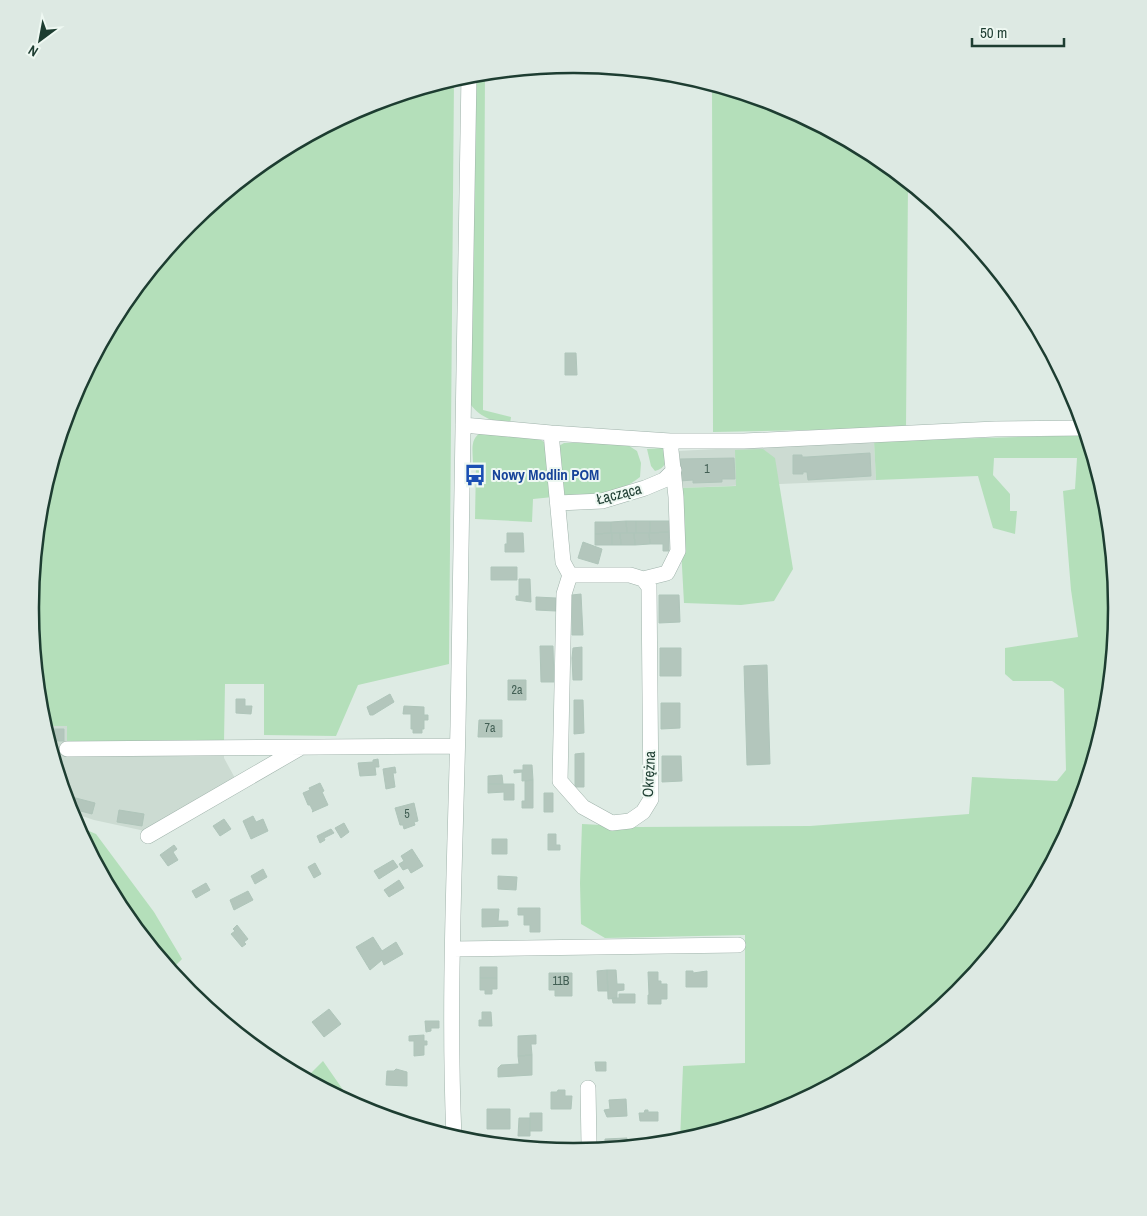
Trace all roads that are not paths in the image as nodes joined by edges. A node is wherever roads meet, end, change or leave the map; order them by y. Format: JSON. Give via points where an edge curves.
{"nodes":[{"id":1,"x":469,"y":84,"type":"edge"},
{"id":2,"x":464,"y":424,"type":"junction"},
{"id":3,"x":1077,"y":428,"type":"edge"},
{"id":4,"x":551,"y":433,"type":"junction"},
{"id":5,"x":670,"y":441,"type":"junction"},
{"id":6,"x":674,"y":470,"type":"junction"},
{"id":7,"x":558,"y":503,"type":"junction"},
{"id":8,"x":570,"y":575,"type":"junction"},
{"id":9,"x":643,"y":579,"type":"junction"},
{"id":10,"x":457,"y":746,"type":"junction"},
{"id":11,"x":301,"y":747,"type":"junction"},
{"id":12,"x":68,"y":749,"type":"dead end"},
{"id":13,"x":148,"y":836,"type":"dead end"},
{"id":14,"x":738,"y":944,"type":"dead end"},
{"id":15,"x":453,"y":950,"type":"junction"},
{"id":16,"x":588,"y":1088,"type":"dead end"},
{"id":17,"x":454,"y":1129,"type":"edge"},
{"id":18,"x":589,"y":1143,"type":"edge"}],
"edges":[{"from":1,"to":2,"type":"street"},
{"from":2,"to":4,"type":"street"},
{"from":2,"to":10,"type":"street"},
{"from":3,"to":5,"type":"street"},
{"from":4,"to":5,"type":"street"},
{"from":4,"to":7,"type":"street"},
{"from":5,"to":6,"type":"street"},
{"from":6,"to":7,"type":"street","name":"Łącząca","via":[[664,480],[602,501]]},
{"from":6,"to":9,"type":"street","via":[[678,552],[667,572]]},
{"from":7,"to":8,"type":"street","via":[[563,562]]},
{"from":8,"to":9,"type":"street","via":[[630,575]]},
{"from":8,"to":9,"type":"street","name":"Okrężna","via":[[564,594],[560,782],[583,807],[612,823],[630,821],[644,812],[651,798],[649,587]]},
{"from":10,"to":11,"type":"street"},
{"from":10,"to":15,"type":"street"},
{"from":11,"to":12,"type":"street"},
{"from":11,"to":13,"type":"street"},
{"from":14,"to":15,"type":"street"},
{"from":15,"to":17,"type":"street"},
{"from":16,"to":18,"type":"street"}]}
